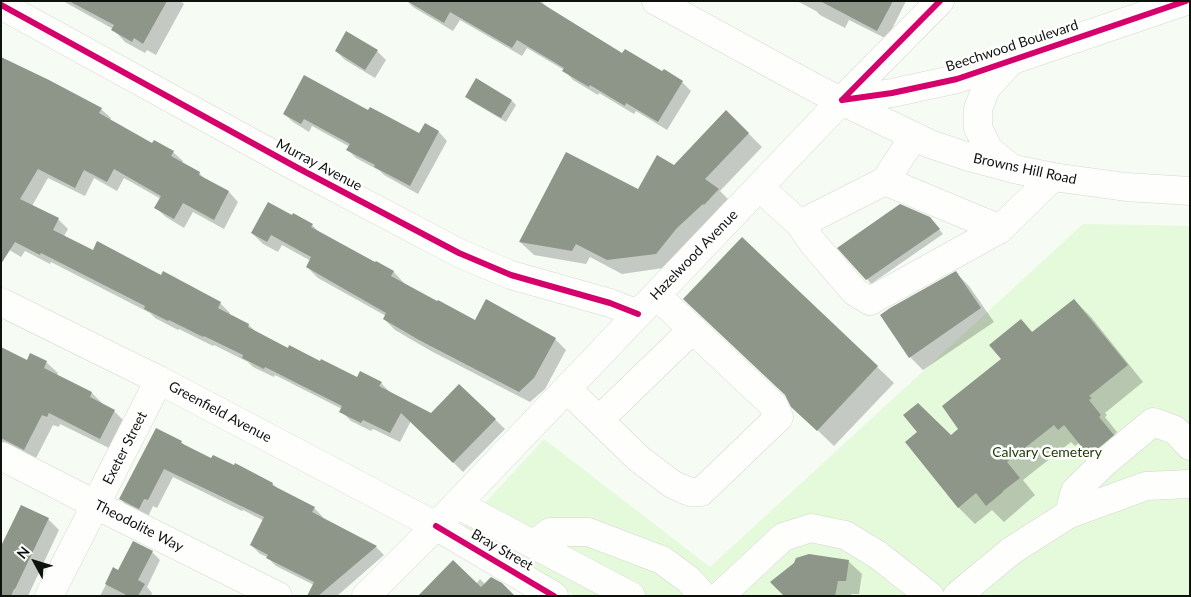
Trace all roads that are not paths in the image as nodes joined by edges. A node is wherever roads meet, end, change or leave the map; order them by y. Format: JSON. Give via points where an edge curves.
{"nodes":[{"id":1,"x":656,"y":1,"type":"edge"},
{"id":2,"x":940,"y":1,"type":"edge"},
{"id":3,"x":1186,"y":1,"type":"edge"},
{"id":4,"x":1,"y":5,"type":"edge"},
{"id":5,"x":1011,"y":61,"type":"junction"},
{"id":6,"x":842,"y":100,"type":"junction"},
{"id":7,"x":914,"y":136,"type":"junction"},
{"id":8,"x":1014,"y":169,"type":"junction"},
{"id":9,"x":1053,"y":177,"type":"junction"},
{"id":10,"x":885,"y":181,"type":"junction"},
{"id":11,"x":759,"y":187,"type":"junction"},
{"id":12,"x":1190,"y":191,"type":"edge"},
{"id":13,"x":800,"y":224,"type":"junction"},
{"id":14,"x":1000,"y":229,"type":"junction"},
{"id":15,"x":1,"y":302,"type":"edge"},
{"id":16,"x":647,"y":305,"type":"junction"},
{"id":17,"x":692,"y":329,"type":"junction"},
{"id":18,"x":159,"y":380,"type":"junction"},
{"id":19,"x":567,"y":390,"type":"junction"},
{"id":20,"x":599,"y":420,"type":"junction"},
{"id":21,"x":1190,"y":446,"type":"edge"},
{"id":22,"x":1,"y":456,"type":"edge"},
{"id":23,"x":1190,"y":484,"type":"edge"},
{"id":24,"x":457,"y":504,"type":"junction"},
{"id":25,"x":96,"y":505,"type":"junction"},
{"id":26,"x":1069,"y":514,"type":"junction"},
{"id":27,"x":436,"y":526,"type":"junction"},
{"id":28,"x":534,"y":544,"type":"junction"},
{"id":29,"x":49,"y":596,"type":"edge"},
{"id":30,"x":278,"y":596,"type":"edge"},
{"id":31,"x":366,"y":596,"type":"edge"},
{"id":32,"x":554,"y":596,"type":"edge"},
{"id":33,"x":631,"y":596,"type":"edge"},
{"id":34,"x":703,"y":596,"type":"edge"},
{"id":35,"x":720,"y":596,"type":"edge"},
{"id":36,"x":930,"y":596,"type":"edge"},
{"id":37,"x":957,"y":596,"type":"edge"}],
"edges":[{"from":1,"to":6,"type":"main road"},
{"from":2,"to":6,"type":"main road","name":"Hazelwood Avenue"},
{"from":3,"to":5,"type":"main road","name":"Beechwood Boulevard"},
{"from":4,"to":16,"type":"main road","name":"Murray Avenue","via":[[459,253],[511,275],[610,303]]},
{"from":5,"to":6,"type":"main road","name":"Beechwood Boulevard","via":[[957,79]]},
{"from":5,"to":8,"type":"main road","via":[[986,88],[978,109],[978,128],[989,150]]},
{"from":6,"to":7,"type":"main road","name":"Browns Hill Road"},
{"from":6,"to":11,"type":"main road","name":"Hazelwood Avenue"},
{"from":7,"to":8,"type":"main road","name":"Browns Hill Road","via":[[966,156]]},
{"from":7,"to":10,"type":"main road"},
{"from":8,"to":9,"type":"main road","name":"Browns Hill Road"},
{"from":9,"to":12,"type":"main road","name":"Browns Hill Road","via":[[1126,187]]},
{"from":9,"to":14,"type":"main road"},
{"from":10,"to":13,"type":"main road"},
{"from":10,"to":14,"type":"main road"},
{"from":11,"to":13,"type":"main road"},
{"from":11,"to":16,"type":"main road","name":"Hazelwood Avenue"},
{"from":13,"to":14,"type":"main road","via":[[855,292],[870,301]]},
{"from":15,"to":18,"type":"main road","name":"Greenfield Avenue"},
{"from":16,"to":17,"type":"main road"},
{"from":16,"to":19,"type":"main road","name":"Hazelwood Avenue"},
{"from":17,"to":20,"type":"main road"},
{"from":17,"to":20,"type":"main road","via":[[774,406],[779,417],[701,492],[690,492],[672,484],[638,458]]},
{"from":18,"to":25,"type":"main road","name":"Exeter Street"},
{"from":18,"to":27,"type":"main road","name":"Greenfield Avenue"},
{"from":19,"to":20,"type":"main road"},
{"from":19,"to":24,"type":"main road","name":"Hazelwood Avenue"},
{"from":21,"to":26,"type":"main road","via":[[1175,430],[1152,422],[1075,491]]},
{"from":22,"to":25,"type":"main road","name":"Theodolite Way"},
{"from":23,"to":26,"type":"main road","via":[[1146,486]]},
{"from":24,"to":27,"type":"main road","name":"Hazelwood Avenue"},
{"from":24,"to":28,"type":"main road"},
{"from":25,"to":29,"type":"main road","name":"Exeter Street"},
{"from":25,"to":30,"type":"main road","name":"Theodolite Way"},
{"from":26,"to":37,"type":"main road","via":[[1011,551]]},
{"from":27,"to":31,"type":"main road","name":"Hazelwood Avenue"},
{"from":27,"to":32,"type":"main road","name":"Bray Street"},
{"from":28,"to":33,"type":"main road"},
{"from":28,"to":34,"type":"main road","via":[[550,532],[588,532],[662,560],[689,580]]},
{"from":35,"to":36,"type":"main road","via":[[782,537],[810,528],[845,535],[878,555]]}]}
